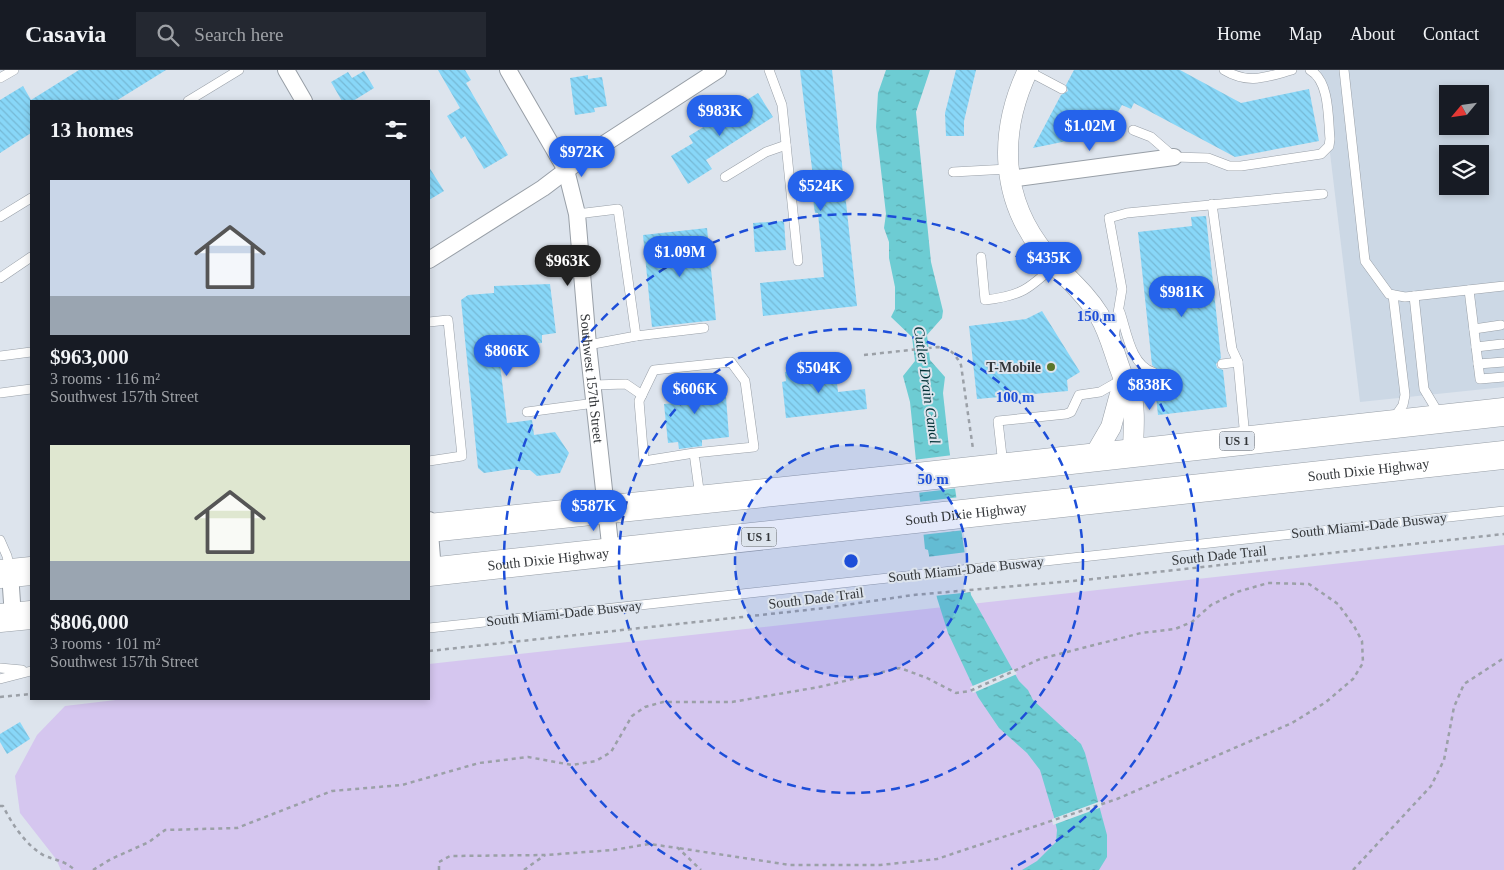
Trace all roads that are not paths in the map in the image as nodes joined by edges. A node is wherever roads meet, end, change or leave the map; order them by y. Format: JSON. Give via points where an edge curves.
{"nodes":[{"id":1,"x":14,"y":70,"type":"edge"},
{"id":2,"x":239,"y":70,"type":"edge"},
{"id":3,"x":286,"y":70,"type":"edge"},
{"id":4,"x":508,"y":70,"type":"edge"},
{"id":5,"x":718,"y":70,"type":"edge"},
{"id":6,"x":769,"y":70,"type":"edge"},
{"id":7,"x":1224,"y":70,"type":"edge"},
{"id":8,"x":1292,"y":70,"type":"edge"},
{"id":9,"x":1310,"y":70,"type":"edge"},
{"id":10,"x":1344,"y":70,"type":"edge"},
{"id":11,"x":1028,"y":71,"type":"edge"},
{"id":12,"x":0,"y":78,"type":"edge"},
{"id":13,"x":1062,"y":89,"type":"dead end"},
{"id":14,"x":190,"y":100,"type":"edge"},
{"id":15,"x":303,"y":100,"type":"edge"},
{"id":16,"x":1133,"y":130,"type":"dead end"},
{"id":17,"x":786,"y":145,"type":"junction"},
{"id":18,"x":1174,"y":157,"type":"junction"},
{"id":19,"x":566,"y":170,"type":"junction"},
{"id":20,"x":953,"y":172,"type":"dead end"},
{"id":21,"x":1009,"y":174,"type":"junction"},
{"id":22,"x":725,"y":177,"type":"dead end"},
{"id":23,"x":1323,"y":194,"type":"dead end"},
{"id":24,"x":30,"y":199,"type":"edge"},
{"id":25,"x":1212,"y":204,"type":"junction"},
{"id":26,"x":577,"y":214,"type":"junction"},
{"id":27,"x":0,"y":217,"type":"edge"},
{"id":28,"x":981,"y":257,"type":"dead end"},
{"id":29,"x":30,"y":258,"type":"edge"},
{"id":30,"x":430,"y":259,"type":"edge"},
{"id":31,"x":798,"y":261,"type":"dead end"},
{"id":32,"x":1055,"y":265,"type":"junction"},
{"id":33,"x":0,"y":278,"type":"edge"},
{"id":34,"x":1504,"y":286,"type":"edge"},
{"id":35,"x":1469,"y":290,"type":"junction"},
{"id":36,"x":1393,"y":295,"type":"junction"},
{"id":37,"x":1414,"y":296,"type":"junction"},
{"id":38,"x":1119,"y":309,"type":"junction"},
{"id":39,"x":430,"y":322,"type":"edge"},
{"id":40,"x":1501,"y":326,"type":"dead end"},
{"id":41,"x":704,"y":328,"type":"dead end"},
{"id":42,"x":1474,"y":329,"type":"junction"},
{"id":43,"x":636,"y":336,"type":"junction"},
{"id":44,"x":1502,"y":344,"type":"dead end"},
{"id":45,"x":588,"y":345,"type":"junction"},
{"id":46,"x":1112,"y":345,"type":"junction"},
{"id":47,"x":1476,"y":347,"type":"junction"},
{"id":48,"x":30,"y":352,"type":"edge"},
{"id":49,"x":0,"y":356,"type":"edge"},
{"id":50,"x":1238,"y":362,"type":"junction"},
{"id":51,"x":1504,"y":362,"type":"edge"},
{"id":52,"x":1222,"y":364,"type":"dead end"},
{"id":53,"x":1478,"y":364,"type":"junction"},
{"id":54,"x":1153,"y":372,"type":"dead end"},
{"id":55,"x":1504,"y":377,"type":"edge"},
{"id":56,"x":1124,"y":379,"type":"junction"},
{"id":57,"x":593,"y":384,"type":"junction"},
{"id":58,"x":30,"y":389,"type":"edge"},
{"id":59,"x":0,"y":393,"type":"edge"},
{"id":60,"x":642,"y":394,"type":"junction"},
{"id":61,"x":595,"y":403,"type":"junction"},
{"id":62,"x":527,"y":412,"type":"dead end"},
{"id":63,"x":1504,"y":412,"type":"edge"},
{"id":64,"x":1442,"y":419,"type":"junction"},
{"id":65,"x":1387,"y":425,"type":"junction"},
{"id":66,"x":1245,"y":440,"type":"junction"},
{"id":67,"x":694,"y":453,"type":"junction"},
{"id":68,"x":1133,"y":454,"type":"junction"},
{"id":69,"x":1504,"y":455,"type":"edge"},
{"id":70,"x":1093,"y":458,"type":"junction"},
{"id":71,"x":430,"y":461,"type":"edge"},
{"id":72,"x":1003,"y":468,"type":"junction"},
{"id":73,"x":700,"y":500,"type":"junction"},
{"id":74,"x":1083,"y":500,"type":"junction"},
{"id":75,"x":607,"y":509,"type":"junction"},
{"id":76,"x":1504,"y":511,"type":"edge"},
{"id":77,"x":430,"y":525,"type":"edge"},
{"id":78,"x":0,"y":540,"type":"edge"},
{"id":79,"x":430,"y":548,"type":"edge"},
{"id":80,"x":611,"y":553,"type":"junction"},
{"id":81,"x":431,"y":572,"type":"edge"},
{"id":82,"x":14,"y":573,"type":"edge"},
{"id":83,"x":15,"y":616,"type":"edge"},
{"id":84,"x":430,"y":628,"type":"edge"},
{"id":85,"x":0,"y":668,"type":"edge"},
{"id":86,"x":29,"y":671,"type":"edge"},
{"id":87,"x":0,"y":679,"type":"edge"}],
"edges":[{"from":1,"to":12,"type":"lane"},
{"from":2,"to":14,"type":"lane"},
{"from":3,"to":15,"type":"street"},
{"from":4,"to":19,"type":"street","name":"Southwest 157th Street"},
{"from":5,"to":19,"type":"street"},
{"from":6,"to":17,"type":"lane","via":[[782,105]]},
{"from":7,"to":8,"type":"lane","via":[[1245,79],[1265,78]]},
{"from":9,"to":18,"type":"lane","via":[[1315,72],[1324,88],[1330,139],[1329,146],[1321,154],[1241,166],[1203,158]]},
{"from":10,"to":36,"type":"lane","via":[[1365,261]]},
{"from":11,"to":13,"type":"lane"},
{"from":11,"to":21,"type":"street","via":[[1008,126]]},
{"from":16,"to":18,"type":"lane","via":[[1151,136]]},
{"from":17,"to":22,"type":"lane","via":[[766,152]]},
{"from":17,"to":31,"type":"lane"},
{"from":18,"to":21,"type":"street"},
{"from":19,"to":26,"type":"street","name":"Southwest 157th Street"},
{"from":19,"to":30,"type":"street"},
{"from":20,"to":21,"type":"lane"},
{"from":21,"to":32,"type":"street","via":[[1024,221]]},
{"from":23,"to":25,"type":"lane"},
{"from":24,"to":27,"type":"lane"},
{"from":25,"to":38,"type":"lane","via":[[1108,218],[1122,289]]},
{"from":25,"to":50,"type":"lane","via":[[1232,349]]},
{"from":26,"to":43,"type":"lane","via":[[618,209]]},
{"from":26,"to":45,"type":"street","name":"Southwest 157th Street"},
{"from":28,"to":32,"type":"lane","via":[[985,300],[1008,298],[1023,292]]},
{"from":29,"to":33,"type":"lane"},
{"from":32,"to":46,"type":"street","via":[[1092,305]]},
{"from":34,"to":35,"type":"lane"},
{"from":35,"to":37,"type":"lane"},
{"from":35,"to":42,"type":"lane"},
{"from":36,"to":37,"type":"lane"},
{"from":36,"to":65,"type":"lane","via":[[1404,402],[1400,412]]},
{"from":37,"to":64,"type":"lane","via":[[1424,389]]},
{"from":38,"to":46,"type":"lane"},
{"from":38,"to":54,"type":"lane","via":[[1137,361],[1143,369]]},
{"from":39,"to":71,"type":"lane","via":[[448,320],[462,456]]},
{"from":40,"to":42,"type":"lane"},
{"from":41,"to":43,"type":"lane"},
{"from":42,"to":47,"type":"lane"},
{"from":43,"to":45,"type":"lane"},
{"from":44,"to":47,"type":"lane"},
{"from":45,"to":57,"type":"street","name":"Southwest 157th Street"},
{"from":46,"to":56,"type":"street"},
{"from":47,"to":53,"type":"lane"},
{"from":48,"to":49,"type":"lane"},
{"from":50,"to":52,"type":"lane"},
{"from":50,"to":66,"type":"lane"},
{"from":51,"to":53,"type":"lane"},
{"from":53,"to":55,"type":"lane","via":[[1480,379]]},
{"from":56,"to":68,"type":"street","via":[[1131,391]]},
{"from":56,"to":70,"type":"street","via":[[1111,427]]},
{"from":56,"to":72,"type":"lane","via":[[1100,392],[1080,395],[1066,414],[998,421]]},
{"from":57,"to":60,"type":"lane","via":[[626,384]]},
{"from":57,"to":61,"type":"street","name":"Southwest 157th Street"},
{"from":58,"to":59,"type":"lane"},
{"from":60,"to":67,"type":"lane","via":[[639,401],[644,460]]},
{"from":60,"to":67,"type":"lane","via":[[654,370],[731,362],[745,381],[754,447]]},
{"from":61,"to":62,"type":"lane"},
{"from":61,"to":75,"type":"street","name":"Southwest 157th Street"},
{"from":63,"to":64,"type":"highway","number":"US 1"},
{"from":64,"to":65,"type":"highway","number":"US 1"},
{"from":65,"to":66,"type":"highway","number":"US 1"},
{"from":66,"to":68,"type":"highway","number":"US 1"},
{"from":67,"to":73,"type":"lane"},
{"from":68,"to":70,"type":"highway","number":"US 1"},
{"from":68,"to":74,"type":"highway","via":[[1114,480]]},
{"from":69,"to":74,"type":"highway","name":"South Dixie Highway","number":"US 1"},
{"from":70,"to":72,"type":"highway","number":"US 1"},
{"from":72,"to":73,"type":"highway","number":"US 1"},
{"from":73,"to":75,"type":"highway","number":"US 1"},
{"from":74,"to":80,"type":"highway","name":"South Dixie Highway","number":"US 1"},
{"from":75,"to":77,"type":"highway","number":"US 1"},
{"from":75,"to":80,"type":"street","name":"Southwest 157th Street"},
{"from":76,"to":84,"type":"lane","name":"South Miami-Dade Busway"},
{"from":78,"to":82,"type":"lane"},
{"from":79,"to":81,"type":"street"},
{"from":80,"to":81,"type":"highway","name":"South Dixie Highway","number":"US 1"},
{"from":82,"to":83,"type":"street"},
{"from":85,"to":86,"type":"lane"},
{"from":86,"to":87,"type":"lane"}]}
